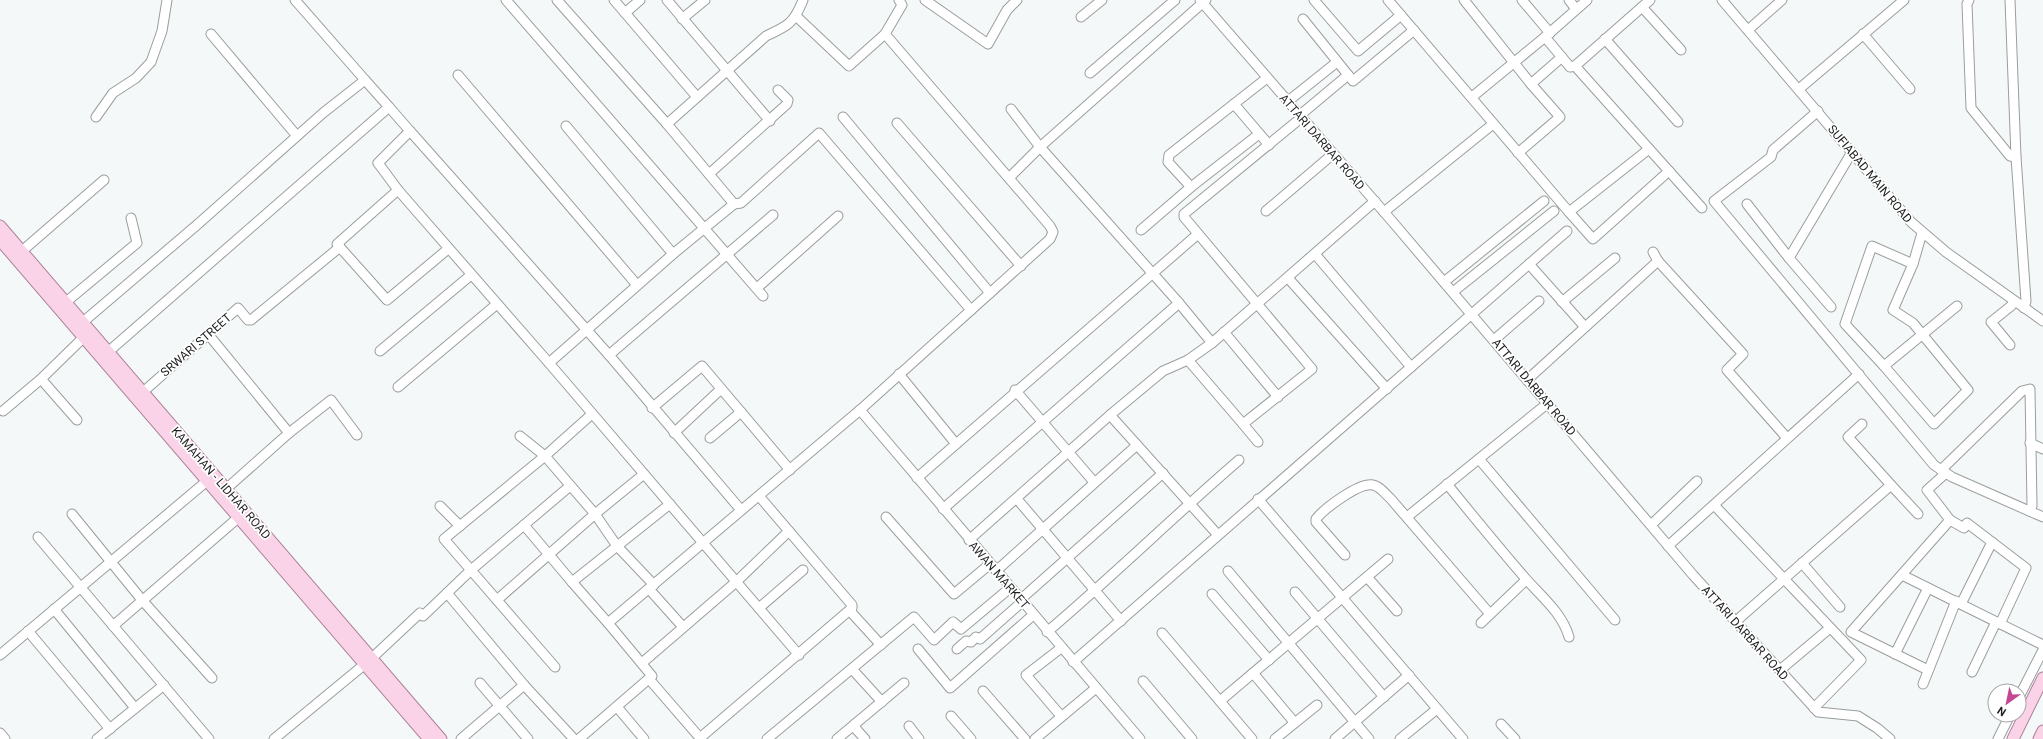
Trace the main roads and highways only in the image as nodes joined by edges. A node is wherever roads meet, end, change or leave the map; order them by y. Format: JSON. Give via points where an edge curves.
{"nodes":[{"id":1,"x":0,"y":226,"type":"edge"},
{"id":2,"x":0,"y":240,"type":"edge"},
{"id":3,"x":368,"y":661,"type":"junction"},
{"id":4,"x":2043,"y":678,"type":"edge"},
{"id":5,"x":2043,"y":731,"type":"edge"},
{"id":6,"x":429,"y":739,"type":"edge"},
{"id":7,"x":442,"y":739,"type":"edge"},
{"id":8,"x":2013,"y":739,"type":"edge"},
{"id":9,"x":2039,"y":739,"type":"edge"}],
"edges":[{"from":1,"to":3,"type":"main road","name":"KAMAHAN - LIDHAR ROAD","via":[[226,489]]},
{"from":2,"to":3,"type":"main road","name":"KAMAHAN - LIDHAR ROAD","via":[[239,517]]},
{"from":3,"to":6,"type":"main road","name":"KAMAHAN - LIDHAR ROAD"},
{"from":3,"to":7,"type":"main road","name":"KAMAHAN - LIDHAR ROAD"},
{"from":4,"to":8,"type":"main road"},
{"from":5,"to":9,"type":"main road"}]}
